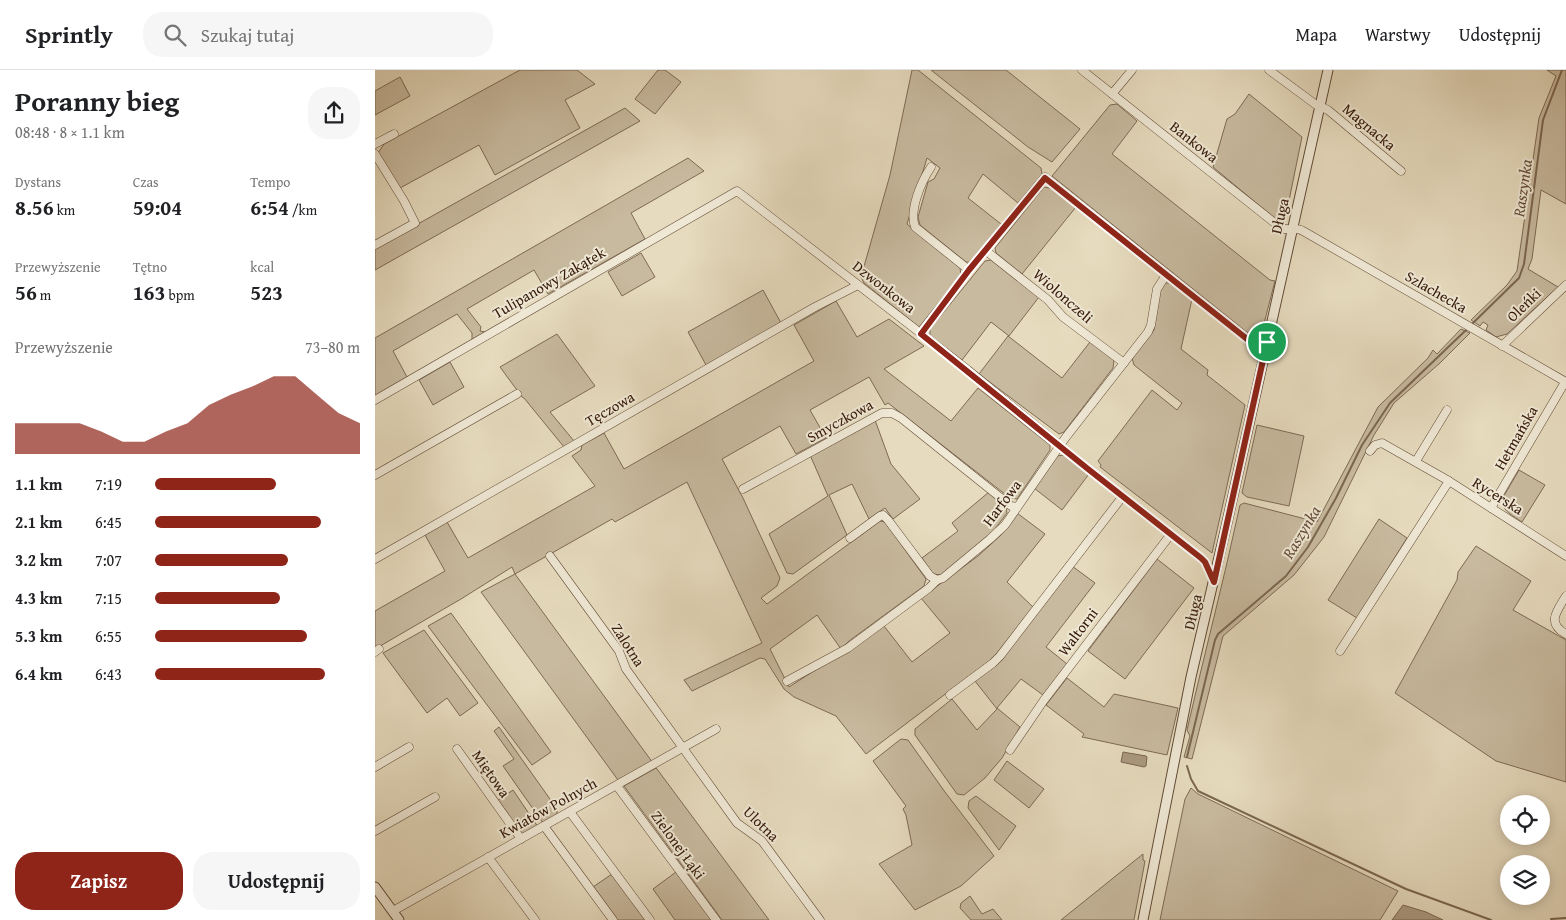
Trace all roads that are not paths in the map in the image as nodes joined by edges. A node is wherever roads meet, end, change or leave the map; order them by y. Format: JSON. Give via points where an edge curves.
{"nodes":[{"id":1,"x":1082,"y":70,"type":"edge"},
{"id":2,"x":1132,"y":70,"type":"edge"},
{"id":3,"x":1269,"y":70,"type":"edge"},
{"id":4,"x":1328,"y":70,"type":"edge"},
{"id":5,"x":1112,"y":94,"type":"junction"},
{"id":6,"x":1319,"y":106,"type":"junction"},
{"id":7,"x":394,"y":134,"type":"dead end"},
{"id":8,"x":375,"y":144,"type":"edge"},
{"id":9,"x":375,"y":154,"type":"edge"},
{"id":10,"x":931,"y":167,"type":"dead end"},
{"id":11,"x":1401,"y":171,"type":"dead end"},
{"id":12,"x":737,"y":191,"type":"joint"},
{"id":13,"x":1291,"y":229,"type":"junction"},
{"id":14,"x":375,"y":245,"type":"edge"},
{"id":15,"x":985,"y":250,"type":"junction"},
{"id":16,"x":969,"y":270,"type":"junction"},
{"id":17,"x":1166,"y":275,"type":"junction"},
{"id":18,"x":859,"y":285,"type":"junction"},
{"id":19,"x":1566,"y":285,"type":"edge"},
{"id":20,"x":921,"y":334,"type":"junction"},
{"id":21,"x":1267,"y":342,"type":"junction"},
{"id":22,"x":1502,"y":346,"type":"junction"},
{"id":23,"x":1124,"y":363,"type":"junction"},
{"id":24,"x":1565,"y":382,"type":"edge"},
{"id":25,"x":517,"y":394,"type":"dead end"},
{"id":26,"x":375,"y":400,"type":"edge"},
{"id":27,"x":1447,"y":410,"type":"dead end"},
{"id":28,"x":1060,"y":446,"type":"junction"},
{"id":29,"x":1370,"y":452,"type":"dead end"},
{"id":30,"x":1415,"y":462,"type":"junction"},
{"id":31,"x":375,"y":476,"type":"edge"},
{"id":32,"x":1449,"y":481,"type":"junction"},
{"id":33,"x":743,"y":489,"type":"dead end"},
{"id":34,"x":1123,"y":496,"type":"junction"},
{"id":35,"x":1017,"y":507,"type":"junction"},
{"id":36,"x":1491,"y":508,"type":"junction"},
{"id":37,"x":1171,"y":534,"type":"junction"},
{"id":38,"x":850,"y":538,"type":"dead end"},
{"id":39,"x":550,"y":556,"type":"dead end"},
{"id":40,"x":1566,"y":556,"type":"edge"},
{"id":41,"x":375,"y":558,"type":"edge"},
{"id":42,"x":937,"y":580,"type":"junction"},
{"id":43,"x":1214,"y":582,"type":"junction"},
{"id":44,"x":1566,"y":596,"type":"edge"},
{"id":45,"x":1566,"y":634,"type":"edge"},
{"id":46,"x":1340,"y":650,"type":"dead end"},
{"id":47,"x":787,"y":681,"type":"dead end"},
{"id":48,"x":950,"y":694,"type":"dead end"},
{"id":49,"x":716,"y":729,"type":"dead end"},
{"id":50,"x":409,"y":747,"type":"dead end"},
{"id":51,"x":683,"y":748,"type":"junction"},
{"id":52,"x":457,"y":749,"type":"dead end"},
{"id":53,"x":1010,"y":750,"type":"dead end"},
{"id":54,"x":375,"y":767,"type":"edge"},
{"id":55,"x":617,"y":786,"type":"junction"},
{"id":56,"x":435,"y":798,"type":"dead end"},
{"id":57,"x":570,"y":812,"type":"junction"},
{"id":58,"x":543,"y":826,"type":"junction"},
{"id":59,"x":375,"y":831,"type":"edge"},
{"id":60,"x":521,"y":839,"type":"junction"},
{"id":61,"x":488,"y":857,"type":"junction"},
{"id":62,"x":375,"y":887,"type":"edge"},
{"id":63,"x":393,"y":911,"type":"junction"},
{"id":64,"x":399,"y":920,"type":"edge"},
{"id":65,"x":535,"y":920,"type":"edge"},
{"id":66,"x":613,"y":920,"type":"edge"},
{"id":67,"x":650,"y":920,"type":"edge"},
{"id":68,"x":716,"y":920,"type":"edge"},
{"id":69,"x":820,"y":920,"type":"edge"},
{"id":70,"x":1143,"y":920,"type":"edge"}],
"edges":[{"from":1,"to":5,"type":"street","name":"Bankowa"},
{"from":2,"to":5,"type":"street"},
{"from":3,"to":6,"type":"street"},
{"from":4,"to":6,"type":"street","name":"Długa"},
{"from":5,"to":13,"type":"street","name":"Bankowa","via":[[1279,227]]},
{"from":6,"to":11,"type":"street","name":"Magnacka"},
{"from":6,"to":13,"type":"street","name":"Długa"},
{"from":7,"to":8,"type":"street"},
{"from":9,"to":14,"type":"street","via":[[415,223]]},
{"from":10,"to":16,"type":"street","via":[[914,206],[915,227]]},
{"from":12,"to":18,"type":"street","name":"Dzwonkowa"},
{"from":12,"to":26,"type":"street","name":"Tulipanowy Zakątek"},
{"from":13,"to":21,"type":"street","name":"Długa"},
{"from":13,"to":22,"type":"street","name":"Szlachecka","via":[[1303,231]]},
{"from":15,"to":16,"type":"street"},
{"from":15,"to":17,"type":"street","via":[[1045,178]]},
{"from":15,"to":23,"type":"street","name":"Wiolonczeli","via":[[1048,300],[1063,317]]},
{"from":16,"to":20,"type":"street"},
{"from":17,"to":21,"type":"street","via":[[1247,339]]},
{"from":17,"to":23,"type":"street","name":"Harfowa","via":[[1155,294],[1150,328]]},
{"from":18,"to":20,"type":"street","name":"Dzwonkowa"},
{"from":18,"to":41,"type":"street","name":"Tęczowa"},
{"from":19,"to":22,"type":"street","name":"Oleńki"},
{"from":20,"to":28,"type":"street","name":"Dzwonkowa"},
{"from":21,"to":43,"type":"street","name":"Długa"},
{"from":22,"to":24,"type":"street","name":"Szlachecka"},
{"from":23,"to":28,"type":"street","name":"Harfowa"},
{"from":24,"to":36,"type":"street","name":"Hetmańska"},
{"from":25,"to":31,"type":"street"},
{"from":27,"to":30,"type":"street"},
{"from":28,"to":34,"type":"street","name":"Dzwonkowa"},
{"from":28,"to":35,"type":"street","name":"Harfowa"},
{"from":29,"to":30,"type":"street","name":"Rycerska","via":[[1375,445],[1382,443]]},
{"from":30,"to":32,"type":"street","name":"Rycerska"},
{"from":32,"to":36,"type":"street","name":"Rycerska"},
{"from":32,"to":46,"type":"street"},
{"from":33,"to":35,"type":"street","name":"Smyczkowa","via":[[869,419],[888,412],[901,418],[1011,506]]},
{"from":34,"to":37,"type":"street","name":"Dzwonkowa"},
{"from":34,"to":48,"type":"street","via":[[1000,656]]},
{"from":35,"to":42,"type":"street","name":"Harfowa","via":[[990,540]]},
{"from":36,"to":40,"type":"street","name":"Rycerska"},
{"from":37,"to":43,"type":"street","name":"Dzwonkowa","via":[[1205,562]]},
{"from":37,"to":53,"type":"street","name":"Waltorni","via":[[1044,700]]},
{"from":38,"to":42,"type":"street","via":[[883,515],[930,576]]},
{"from":39,"to":51,"type":"street","name":"Zalotna"},
{"from":42,"to":47,"type":"street","name":"Harfowa","via":[[841,652]]},
{"from":43,"to":70,"type":"street","name":"Długa","via":[[1191,677]]},
{"from":44,"to":45,"type":"street","via":[[1554,616],[1557,627]]},
{"from":49,"to":51,"type":"street","name":"Kwiatów Polnych"},
{"from":50,"to":54,"type":"street"},
{"from":51,"to":55,"type":"street","name":"Kwiatów Polnych"},
{"from":51,"to":69,"type":"street","name":"Ulotna","via":[[737,823],[762,841]]},
{"from":52,"to":60,"type":"street","name":"Miętowa"},
{"from":55,"to":57,"type":"street","name":"Kwiatów Polnych"},
{"from":55,"to":68,"type":"street","name":"Zielonej Łąki"},
{"from":56,"to":59,"type":"street"},
{"from":57,"to":58,"type":"street","name":"Kwiatów Polnych"},
{"from":57,"to":67,"type":"street"},
{"from":58,"to":60,"type":"street","name":"Kwiatów Polnych"},
{"from":58,"to":66,"type":"street"},
{"from":60,"to":61,"type":"street","name":"Kwiatów Polnych"},
{"from":61,"to":63,"type":"street","name":"Kwiatów Polnych"},
{"from":61,"to":65,"type":"street"},
{"from":62,"to":63,"type":"street"},
{"from":63,"to":64,"type":"street"}]}
